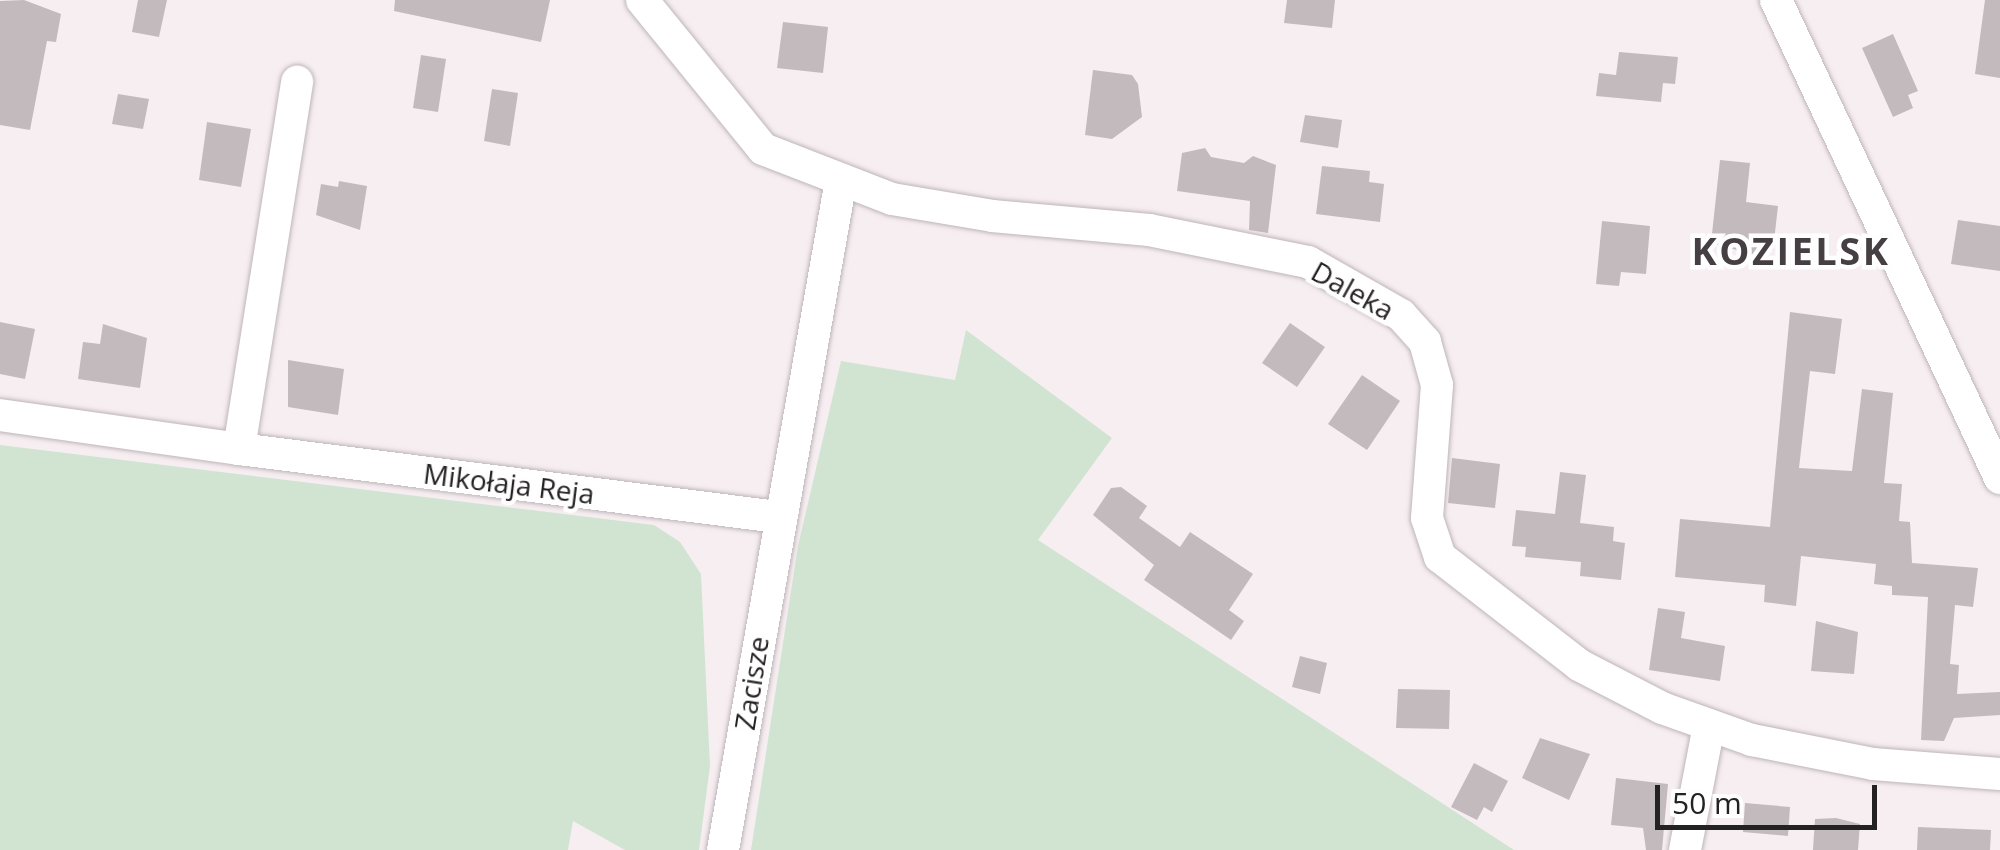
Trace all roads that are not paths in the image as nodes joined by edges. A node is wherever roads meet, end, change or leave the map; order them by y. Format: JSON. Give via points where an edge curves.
{"nodes":[{"id":1,"x":642,"y":0,"type":"edge"},
{"id":2,"x":1776,"y":0,"type":"edge"},
{"id":3,"x":297,"y":82,"type":"dead end"},
{"id":4,"x":842,"y":180,"type":"junction"},
{"id":5,"x":0,"y":415,"type":"edge"},
{"id":6,"x":239,"y":450,"type":"junction"},
{"id":7,"x":2000,"y":478,"type":"edge"},
{"id":8,"x":778,"y":517,"type":"junction"},
{"id":9,"x":1709,"y":724,"type":"junction"},
{"id":10,"x":2000,"y":774,"type":"edge"},
{"id":11,"x":723,"y":850,"type":"edge"},
{"id":12,"x":1686,"y":850,"type":"edge"}],
"edges":[{"from":1,"to":4,"type":"street","name":"Daleka","via":[[763,149]]},
{"from":2,"to":7,"type":"street"},
{"from":3,"to":6,"type":"street"},
{"from":4,"to":8,"type":"street","name":"Zacisze"},
{"from":4,"to":9,"type":"street","name":"Daleka","via":[[909,202],[1149,230],[1308,262],[1402,315],[1425,342],[1437,386],[1426,518],[1440,557],[1579,665]]},
{"from":5,"to":6,"type":"street","name":"Mikołaja Reja"},
{"from":6,"to":8,"type":"street","name":"Mikołaja Reja"},
{"from":8,"to":11,"type":"street","name":"Zacisze"},
{"from":9,"to":10,"type":"street","name":"Daleka","via":[[1873,764]]},
{"from":9,"to":12,"type":"street"}]}
